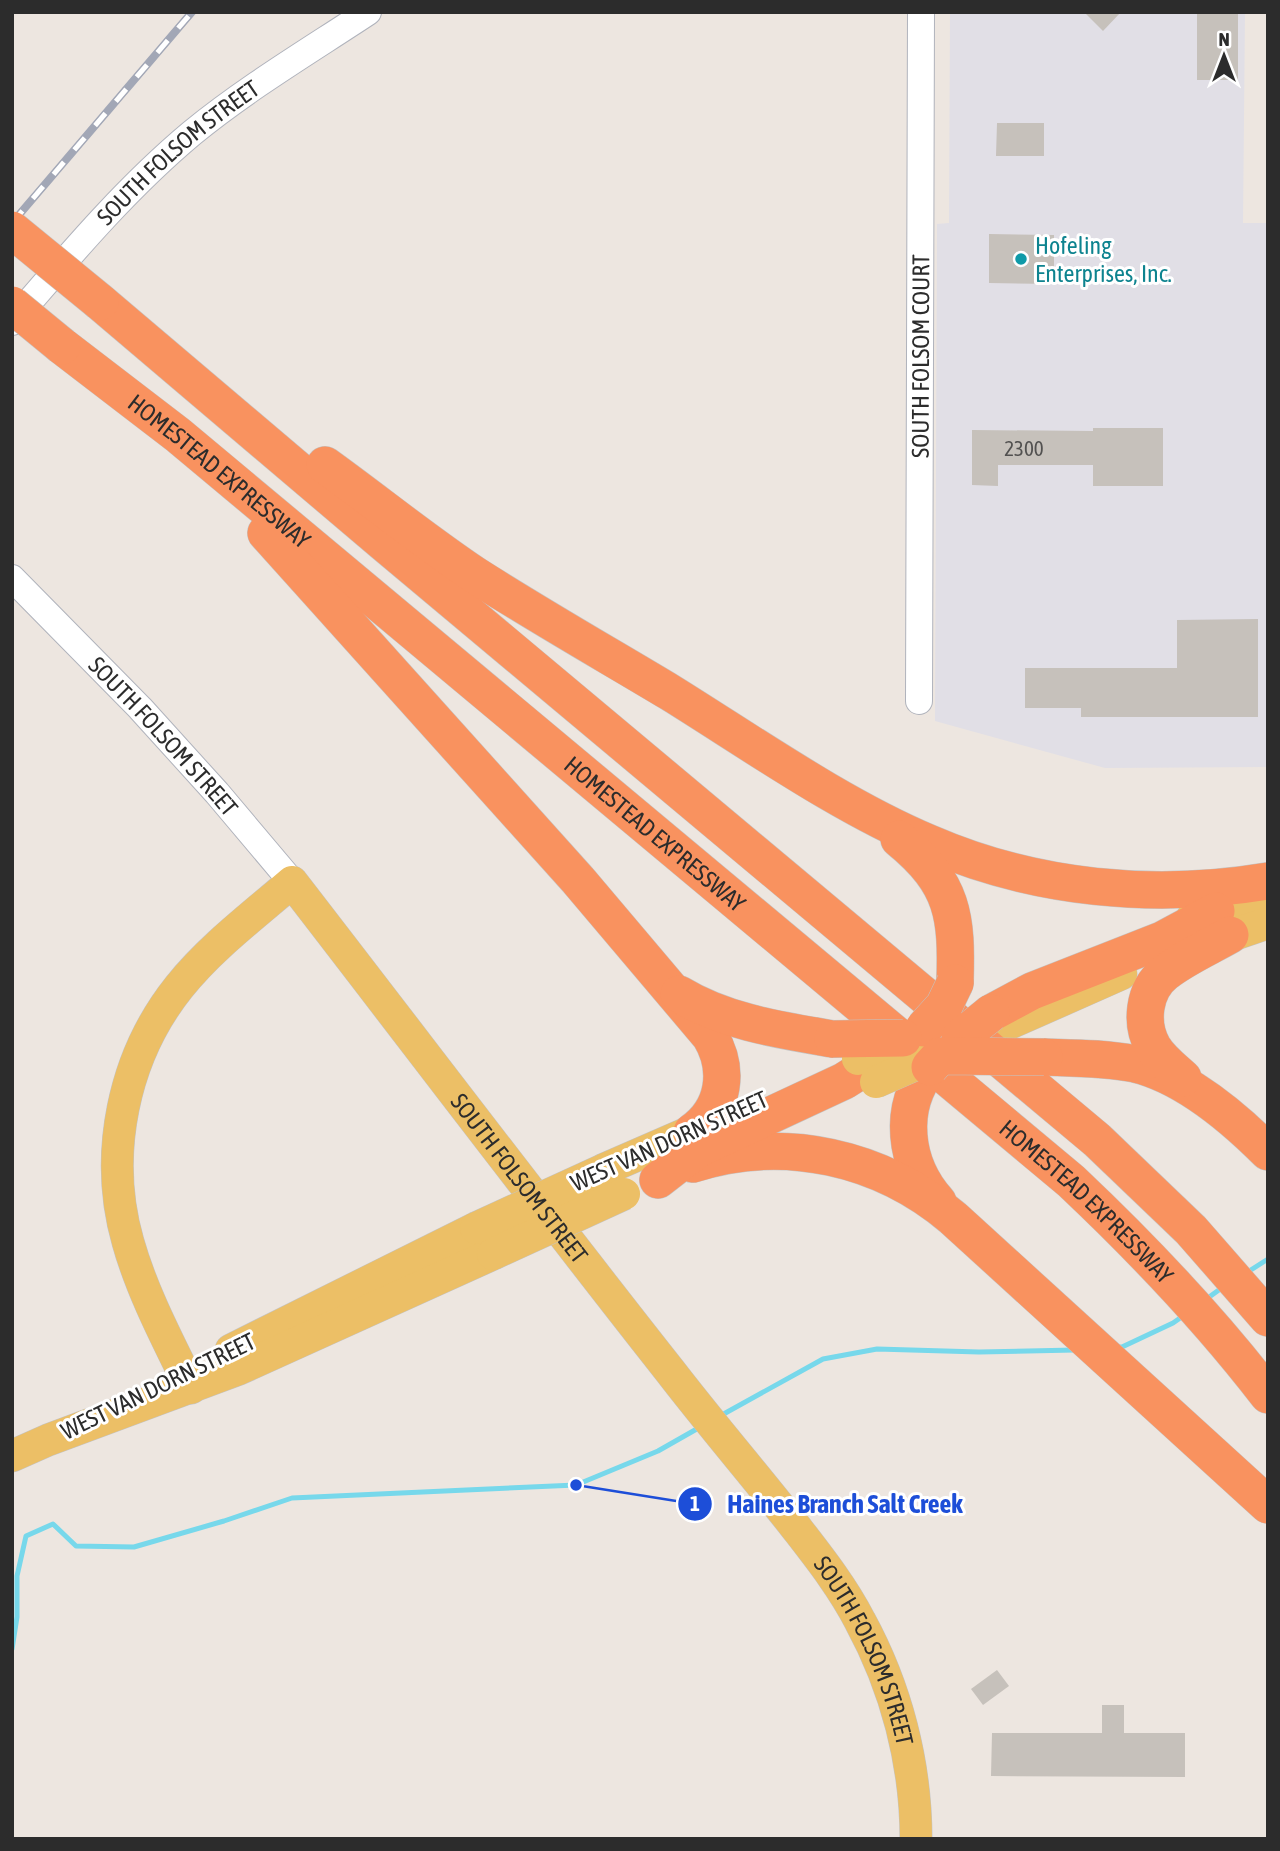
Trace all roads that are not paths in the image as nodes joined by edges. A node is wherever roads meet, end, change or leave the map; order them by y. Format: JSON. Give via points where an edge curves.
{"nodes":[{"id":1,"x":368,"y":12,"type":"edge"},
{"id":2,"x":921,"y":12,"type":"edge"},
{"id":3,"x":12,"y":230,"type":"edge"},
{"id":4,"x":100,"y":302,"type":"junction"},
{"id":5,"x":12,"y":305,"type":"edge"},
{"id":6,"x":12,"y":322,"type":"edge"},
{"id":7,"x":178,"y":435,"type":"junction"},
{"id":8,"x":12,"y":578,"type":"edge"},
{"id":9,"x":919,"y":701,"type":"dead end"},
{"id":10,"x":862,"y":810,"type":"junction"},
{"id":11,"x":1268,"y":881,"type":"edge"},
{"id":12,"x":292,"y":882,"type":"junction"},
{"id":13,"x":1268,"y":896,"type":"edge"},
{"id":14,"x":1223,"y":923,"type":"junction"},
{"id":15,"x":1268,"y":923,"type":"edge"},
{"id":16,"x":660,"y":977,"type":"junction"},
{"id":17,"x":921,"y":1041,"type":"junction"},
{"id":18,"x":1218,"y":1109,"type":"junction"},
{"id":19,"x":1260,"y":1145,"type":"edge"},
{"id":20,"x":693,"y":1148,"type":"junction"},
{"id":21,"x":658,"y":1180,"type":"junction"},
{"id":22,"x":966,"y":1230,"type":"junction"},
{"id":23,"x":1268,"y":1318,"type":"edge"},
{"id":24,"x":188,"y":1381,"type":"junction"},
{"id":25,"x":1268,"y":1395,"type":"edge"},
{"id":26,"x":12,"y":1456,"type":"edge"},
{"id":27,"x":1268,"y":1505,"type":"edge"},
{"id":28,"x":916,"y":1839,"type":"edge"}],
"edges":[{"from":1,"to":6,"type":"street","name":"SOUTH FOLSOM STREET","via":[[241,96],[182,142],[104,215]]},
{"from":2,"to":9,"type":"street","name":"SOUTH FOLSOM COURT"},
{"from":3,"to":4,"type":"highway","name":"HOMESTEAD EXPRESSWAY","bridge":true},
{"from":4,"to":10,"type":"highway","via":[[474,574]]},
{"from":4,"to":23,"type":"highway","name":"HOMESTEAD EXPRESSWAY","via":[[1097,1140],[1191,1230]]},
{"from":5,"to":7,"type":"highway","name":"HOMESTEAD EXPRESSWAY","bridge":true},
{"from":7,"to":16,"type":"highway"},
{"from":7,"to":25,"type":"highway","name":"HOMESTEAD EXPRESSWAY","via":[[1060,1172],[1198,1309]]},
{"from":8,"to":12,"type":"street","name":"SOUTH FOLSOM STREET","via":[[140,708]]},
{"from":10,"to":11,"type":"highway","via":[[927,843],[1053,881],[1192,890]]},
{"from":10,"to":17,"type":"highway","via":[[929,867],[950,905],[956,933]]},
{"from":12,"to":24,"type":"main road","via":[[180,986],[142,1047],[122,1110],[117,1170],[127,1240]]},
{"from":12,"to":28,"type":"main road","name":"SOUTH FOLSOM STREET","via":[[834,1577],[860,1620],[894,1700],[913,1786]]},
{"from":13,"to":14,"type":"main road"},
{"from":14,"to":15,"type":"main road"},
{"from":14,"to":17,"type":"highway","via":[[1162,940],[1040,987]]},
{"from":14,"to":18,"type":"highway","via":[[1162,975],[1153,986],[1145,1017],[1154,1049]]},
{"from":16,"to":17,"type":"highway","via":[[682,996],[753,1025]]},
{"from":16,"to":20,"type":"highway","via":[[710,1036],[719,1056],[722,1082],[718,1101]]},
{"from":17,"to":18,"type":"highway","bridge":true,"via":[[1135,1064],[1174,1080]]},
{"from":17,"to":20,"type":"main road","name":"WEST VAN DORN STREET"},
{"from":17,"to":21,"type":"highway","via":[[698,1149]]},
{"from":17,"to":22,"type":"highway","bridge":true,"via":[[923,1075],[909,1109],[913,1161],[925,1188]]},
{"from":18,"to":19,"type":"highway"},
{"from":20,"to":21,"type":"main road","name":"WEST VAN DORN STREET"},
{"from":20,"to":22,"type":"highway","via":[[820,1155],[878,1171],[929,1198]]},
{"from":20,"to":24,"type":"main road","name":"WEST VAN DORN STREET","bridge":true,"via":[[605,1169],[475,1228]]},
{"from":21,"to":24,"type":"main road","name":"WEST VAN DORN STREET","bridge":true,"via":[[239,1369]]},
{"from":22,"to":27,"type":"highway"},
{"from":24,"to":26,"type":"main road","name":"WEST VAN DORN STREET"}]}
